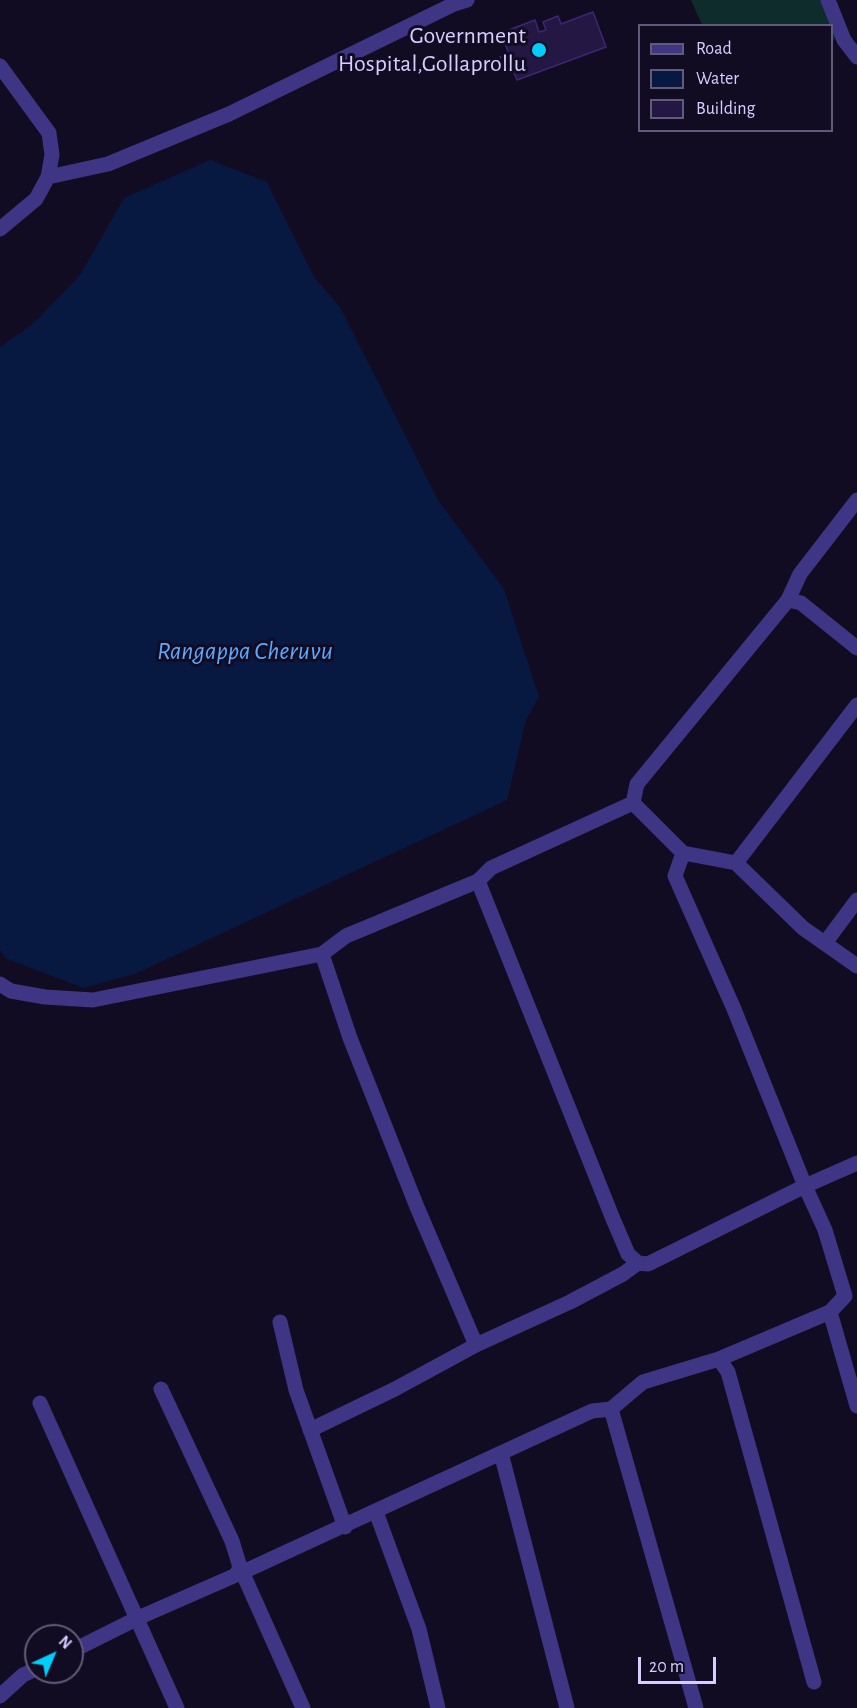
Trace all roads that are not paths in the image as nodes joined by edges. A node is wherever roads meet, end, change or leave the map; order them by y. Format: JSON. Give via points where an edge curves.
{"nodes":[{"id":1,"x":467,"y":0,"type":"edge"},
{"id":2,"x":828,"y":0,"type":"edge"},
{"id":3,"x":857,"y":57,"type":"edge"},
{"id":4,"x":0,"y":66,"type":"edge"},
{"id":5,"x":48,"y":177,"type":"junction"},
{"id":6,"x":0,"y":229,"type":"edge"},
{"id":7,"x":857,"y":500,"type":"edge"},
{"id":8,"x":788,"y":600,"type":"junction"},
{"id":9,"x":857,"y":648,"type":"edge"},
{"id":10,"x":857,"y":705,"type":"edge"},
{"id":11,"x":633,"y":803,"type":"junction"},
{"id":12,"x":683,"y":854,"type":"junction"},
{"id":13,"x":735,"y":863,"type":"junction"},
{"id":14,"x":478,"y":881,"type":"junction"},
{"id":15,"x":857,"y":900,"type":"edge"},
{"id":16,"x":825,"y":943,"type":"junction"},
{"id":17,"x":322,"y":954,"type":"junction"},
{"id":18,"x":857,"y":966,"type":"edge"},
{"id":19,"x":0,"y":984,"type":"edge"},
{"id":20,"x":857,"y":1163,"type":"edge"},
{"id":21,"x":805,"y":1186,"type":"junction"},
{"id":22,"x":638,"y":1263,"type":"junction"},
{"id":23,"x":851,"y":1294,"type":"edge"},
{"id":24,"x":830,"y":1312,"type":"junction"},
{"id":25,"x":280,"y":1322,"type":"dead end"},
{"id":26,"x":476,"y":1345,"type":"junction"},
{"id":27,"x":719,"y":1359,"type":"junction"},
{"id":28,"x":161,"y":1389,"type":"dead end"},
{"id":29,"x":40,"y":1403,"type":"dead end"},
{"id":30,"x":857,"y":1406,"type":"edge"},
{"id":31,"x":611,"y":1409,"type":"junction"},
{"id":32,"x":310,"y":1430,"type":"junction"},
{"id":33,"x":501,"y":1454,"type":"junction"},
{"id":34,"x":376,"y":1512,"type":"junction"},
{"id":35,"x":345,"y":1527,"type":"junction"},
{"id":36,"x":242,"y":1570,"type":"junction"},
{"id":37,"x":138,"y":1618,"type":"junction"},
{"id":38,"x":84,"y":1645,"type":"edge"},
{"id":39,"x":24,"y":1675,"type":"edge"},
{"id":40,"x":814,"y":1682,"type":"dead end"},
{"id":41,"x":0,"y":1696,"type":"edge"},
{"id":42,"x":177,"y":1708,"type":"edge"},
{"id":43,"x":303,"y":1708,"type":"edge"},
{"id":44,"x":438,"y":1708,"type":"edge"},
{"id":45,"x":567,"y":1708,"type":"edge"},
{"id":46,"x":696,"y":1708,"type":"edge"}],
"edges":[{"from":1,"to":5,"type":"street","via":[[218,119],[108,164]]},
{"from":2,"to":3,"type":"street","via":[[844,40]]},
{"from":4,"to":5,"type":"street","via":[[49,133],[52,155]]},
{"from":5,"to":6,"type":"street","via":[[36,199]]},
{"from":7,"to":8,"type":"street","via":[[800,574]]},
{"from":8,"to":9,"type":"street","via":[[801,603]]},
{"from":8,"to":11,"type":"street","via":[[637,784]]},
{"from":10,"to":13,"type":"street"},
{"from":11,"to":12,"type":"street"},
{"from":11,"to":14,"type":"street","via":[[491,868]]},
{"from":12,"to":13,"type":"street"},
{"from":12,"to":21,"type":"street","via":[[675,876]]},
{"from":13,"to":16,"type":"street","via":[[803,928]]},
{"from":14,"to":17,"type":"street","via":[[346,936]]},
{"from":14,"to":22,"type":"street","via":[[613,1219],[628,1254]]},
{"from":15,"to":16,"type":"street"},
{"from":16,"to":18,"type":"street"},
{"from":17,"to":19,"type":"street","via":[[93,1000],[45,997],[11,991]]},
{"from":17,"to":26,"type":"street","via":[[350,1038]]},
{"from":20,"to":21,"type":"street"},
{"from":21,"to":22,"type":"street","via":[[648,1264]]},
{"from":21,"to":23,"type":"street"},
{"from":22,"to":26,"type":"street","via":[[570,1302]]},
{"from":23,"to":24,"type":"street"},
{"from":24,"to":27,"type":"street"},
{"from":24,"to":30,"type":"street"},
{"from":25,"to":32,"type":"street"},
{"from":26,"to":32,"type":"street"},
{"from":27,"to":31,"type":"street","via":[[643,1382]]},
{"from":27,"to":40,"type":"street","via":[[728,1372]]},
{"from":28,"to":36,"type":"street"},
{"from":29,"to":37,"type":"street"},
{"from":31,"to":33,"type":"street","via":[[592,1412]]},
{"from":31,"to":46,"type":"street"},
{"from":32,"to":35,"type":"street"},
{"from":33,"to":34,"type":"street"},
{"from":33,"to":45,"type":"street"},
{"from":34,"to":35,"type":"street"},
{"from":34,"to":44,"type":"street","via":[[418,1629]]},
{"from":35,"to":36,"type":"street"},
{"from":36,"to":37,"type":"street"},
{"from":36,"to":43,"type":"street"},
{"from":37,"to":38,"type":"street"},
{"from":37,"to":42,"type":"street"},
{"from":39,"to":41,"type":"street"}]}
